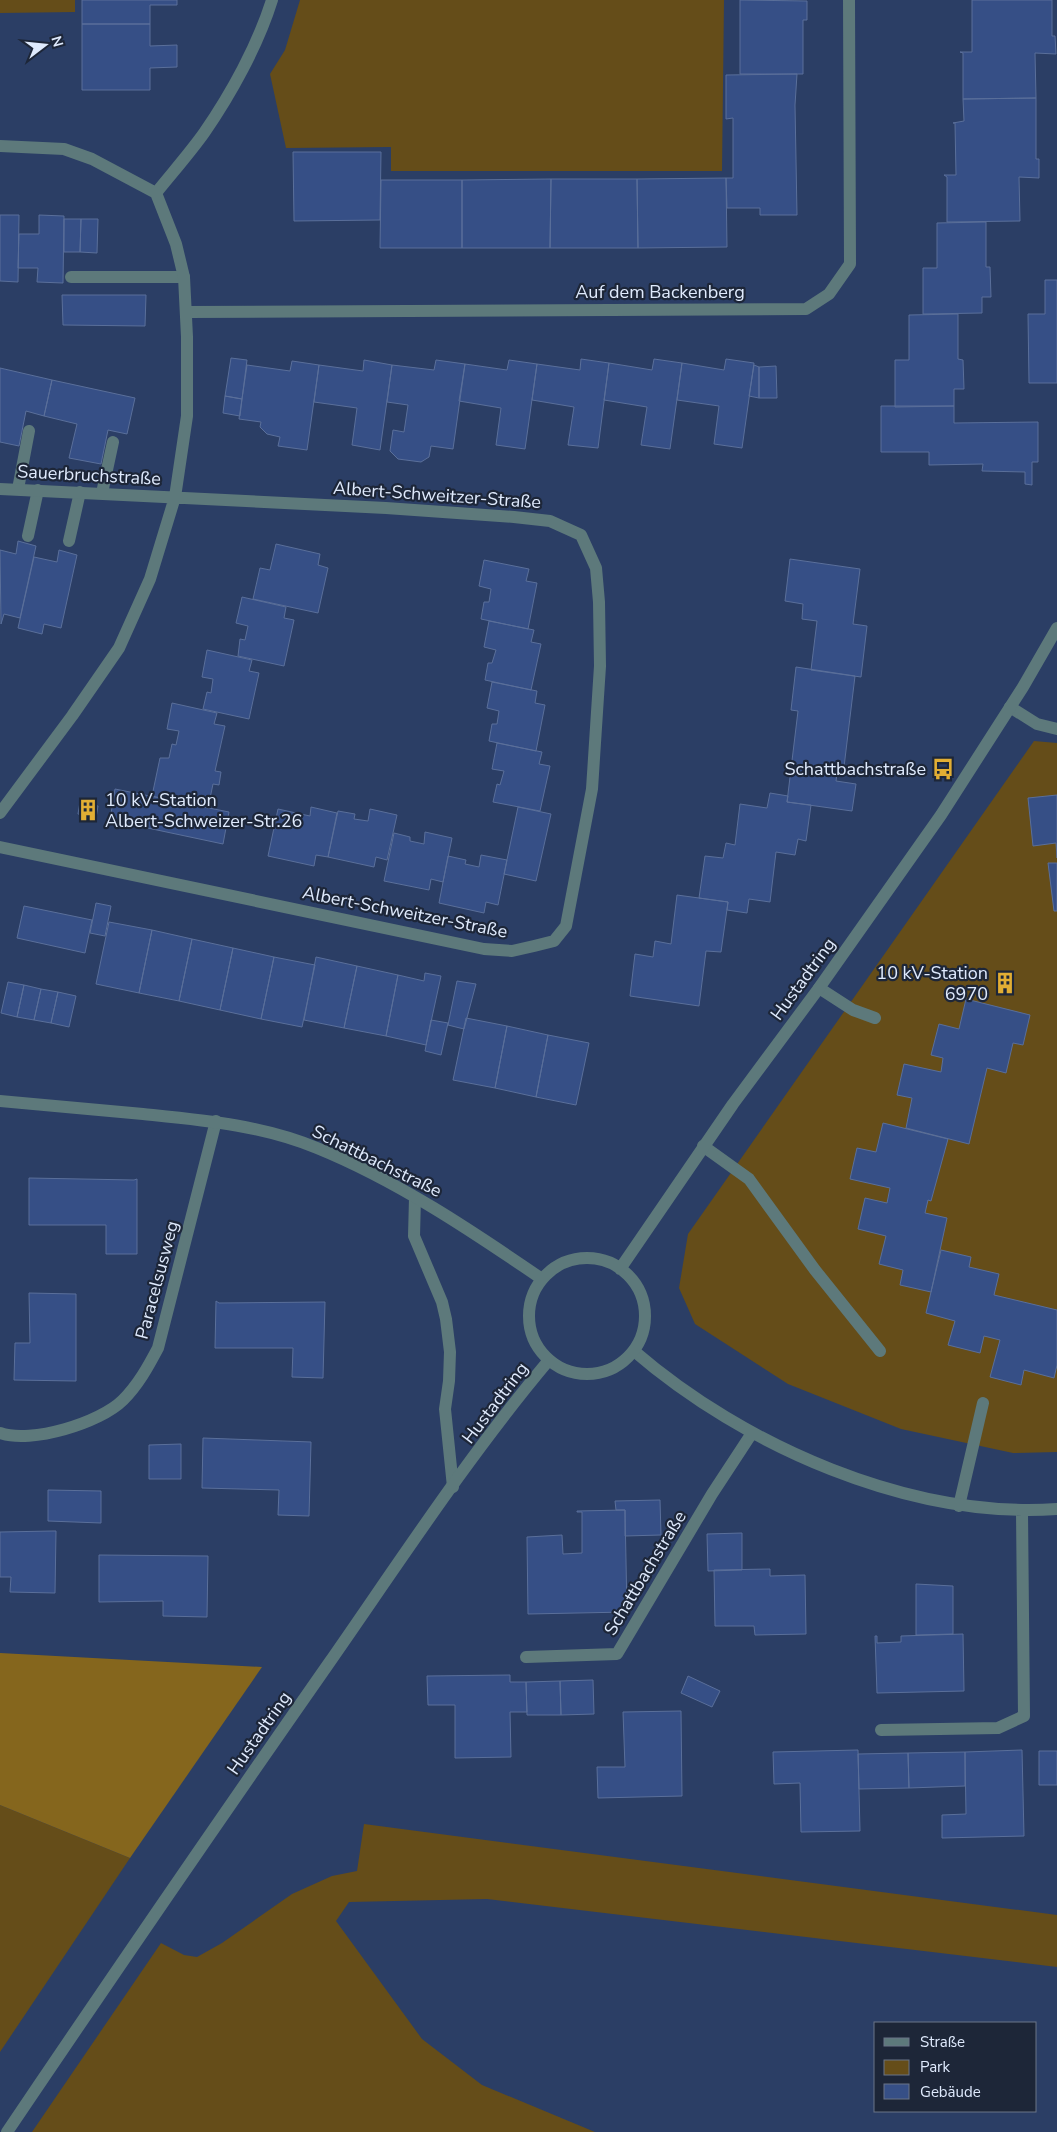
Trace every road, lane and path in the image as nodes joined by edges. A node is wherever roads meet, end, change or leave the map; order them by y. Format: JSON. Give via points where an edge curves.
{"nodes":[{"id":1,"x":272,"y":0,"type":"edge"},
{"id":2,"x":848,"y":0,"type":"edge"},
{"id":3,"x":0,"y":146,"type":"edge"},
{"id":4,"x":156,"y":193,"type":"junction"},
{"id":5,"x":71,"y":277,"type":"dead end"},
{"id":6,"x":184,"y":277,"type":"junction"},
{"id":7,"x":186,"y":312,"type":"junction"},
{"id":8,"x":29,"y":430,"type":"dead end"},
{"id":9,"x":113,"y":442,"type":"dead end"},
{"id":10,"x":0,"y":489,"type":"edge"},
{"id":11,"x":18,"y":489,"type":"junction"},
{"id":12,"x":38,"y":490,"type":"junction"},
{"id":13,"x":80,"y":492,"type":"junction"},
{"id":14,"x":102,"y":493,"type":"junction"},
{"id":15,"x":176,"y":497,"type":"junction"},
{"id":16,"x":28,"y":536,"type":"dead end"},
{"id":17,"x":69,"y":541,"type":"dead end"},
{"id":18,"x":1057,"y":628,"type":"edge"},
{"id":19,"x":1010,"y":707,"type":"junction"},
{"id":20,"x":1057,"y":729,"type":"edge"},
{"id":21,"x":0,"y":813,"type":"edge"},
{"id":22,"x":0,"y":847,"type":"edge"},
{"id":23,"x":819,"y":988,"type":"junction"},
{"id":24,"x":875,"y":1018,"type":"dead end"},
{"id":25,"x":0,"y":1101,"type":"edge"},
{"id":26,"x":216,"y":1121,"type":"junction"},
{"id":27,"x":703,"y":1146,"type":"junction"},
{"id":28,"x":415,"y":1198,"type":"junction"},
{"id":29,"x":620,"y":1268,"type":"junction"},
{"id":30,"x":542,"y":1280,"type":"junction"},
{"id":31,"x":634,"y":1350,"type":"junction"},
{"id":32,"x":880,"y":1351,"type":"dead end"},
{"id":33,"x":549,"y":1360,"type":"junction"},
{"id":34,"x":983,"y":1403,"type":"dead end"},
{"id":35,"x":0,"y":1433,"type":"edge"},
{"id":36,"x":752,"y":1433,"type":"junction"},
{"id":37,"x":453,"y":1487,"type":"junction"},
{"id":38,"x":959,"y":1506,"type":"junction"},
{"id":39,"x":1057,"y":1509,"type":"edge"},
{"id":40,"x":1022,"y":1512,"type":"junction"},
{"id":41,"x":526,"y":1657,"type":"dead end"},
{"id":42,"x":881,"y":1730,"type":"dead end"},
{"id":43,"x":6,"y":2132,"type":"edge"}],
"edges":[{"from":1,"to":4,"type":"street","via":[[257,43],[208,125]]},
{"from":2,"to":7,"type":"street","name":"Auf dem Backenberg","via":[[850,264],[829,294],[806,309]]},
{"from":3,"to":4,"type":"street","via":[[64,149],[92,158]]},
{"from":4,"to":6,"type":"street","via":[[176,244]]},
{"from":5,"to":6,"type":"street"},
{"from":6,"to":7,"type":"street"},
{"from":7,"to":15,"type":"street","via":[[187,416]]},
{"from":8,"to":11,"type":"street"},
{"from":9,"to":14,"type":"street"},
{"from":10,"to":11,"type":"street","name":"Sauerbruchstraße"},
{"from":11,"to":12,"type":"street","name":"Sauerbruchstraße"},
{"from":12,"to":13,"type":"street","name":"Sauerbruchstraße"},
{"from":12,"to":16,"type":"street"},
{"from":13,"to":14,"type":"street","name":"Sauerbruchstraße"},
{"from":13,"to":17,"type":"street"},
{"from":14,"to":15,"type":"street","name":"Sauerbruchstraße"},
{"from":15,"to":21,"type":"street","via":[[150,579],[119,648]]},
{"from":15,"to":22,"type":"street","name":"Albert-Schweitzer-Straße","via":[[514,517],[550,521],[580,535],[596,568],[600,666],[592,789],[566,926],[554,941],[512,951],[484,949]]},
{"from":18,"to":19,"type":"street","name":"Hustadtring"},
{"from":19,"to":20,"type":"street","via":[[1037,724]]},
{"from":19,"to":23,"type":"street","name":"Hustadtring","via":[[941,815]]},
{"from":23,"to":24,"type":"street","via":[[853,1010]]},
{"from":23,"to":27,"type":"street","name":"Hustadtring"},
{"from":25,"to":26,"type":"street","name":"Schattbachstraße"},
{"from":26,"to":28,"type":"street","name":"Schattbachstraße","via":[[317,1147]]},
{"from":26,"to":35,"type":"street","name":"Paracelsusweg","via":[[158,1348],[142,1377],[123,1400],[103,1415],[81,1424],[46,1434]]},
{"from":27,"to":29,"type":"street","name":"Hustadtring"},
{"from":27,"to":32,"type":"street","via":[[749,1179],[815,1270]]},
{"from":28,"to":30,"type":"street","name":"Schattbachstraße","via":[[464,1226]]},
{"from":28,"to":37,"type":"street","via":[[414,1236],[446,1318],[450,1352],[445,1409]]},
{"from":29,"to":30,"type":"street","name":"Hustadtring","via":[[598,1259],[585,1258],[561,1264]]},
{"from":29,"to":31,"type":"street","name":"Hustadtring","via":[[630,1277],[643,1300],[644,1327]]},
{"from":30,"to":33,"type":"street","name":"Hustadtring","via":[[534,1292],[529,1322],[533,1336]]},
{"from":31,"to":33,"type":"street","name":"Hustadtring","via":[[624,1361],[600,1373],[573,1373]]},
{"from":31,"to":36,"type":"street","via":[[665,1378]]},
{"from":33,"to":37,"type":"street","name":"Hustadtring"},
{"from":34,"to":38,"type":"street"},
{"from":36,"to":38,"type":"street","via":[[800,1457],[866,1482]]},
{"from":36,"to":41,"type":"street","name":"Schattbachstraße","via":[[617,1654]]},
{"from":37,"to":43,"type":"street","name":"Hustadtring","via":[[146,1925]]},
{"from":38,"to":40,"type":"street"},
{"from":39,"to":40,"type":"street"},
{"from":40,"to":42,"type":"street","via":[[1024,1716],[998,1728]]}]}
